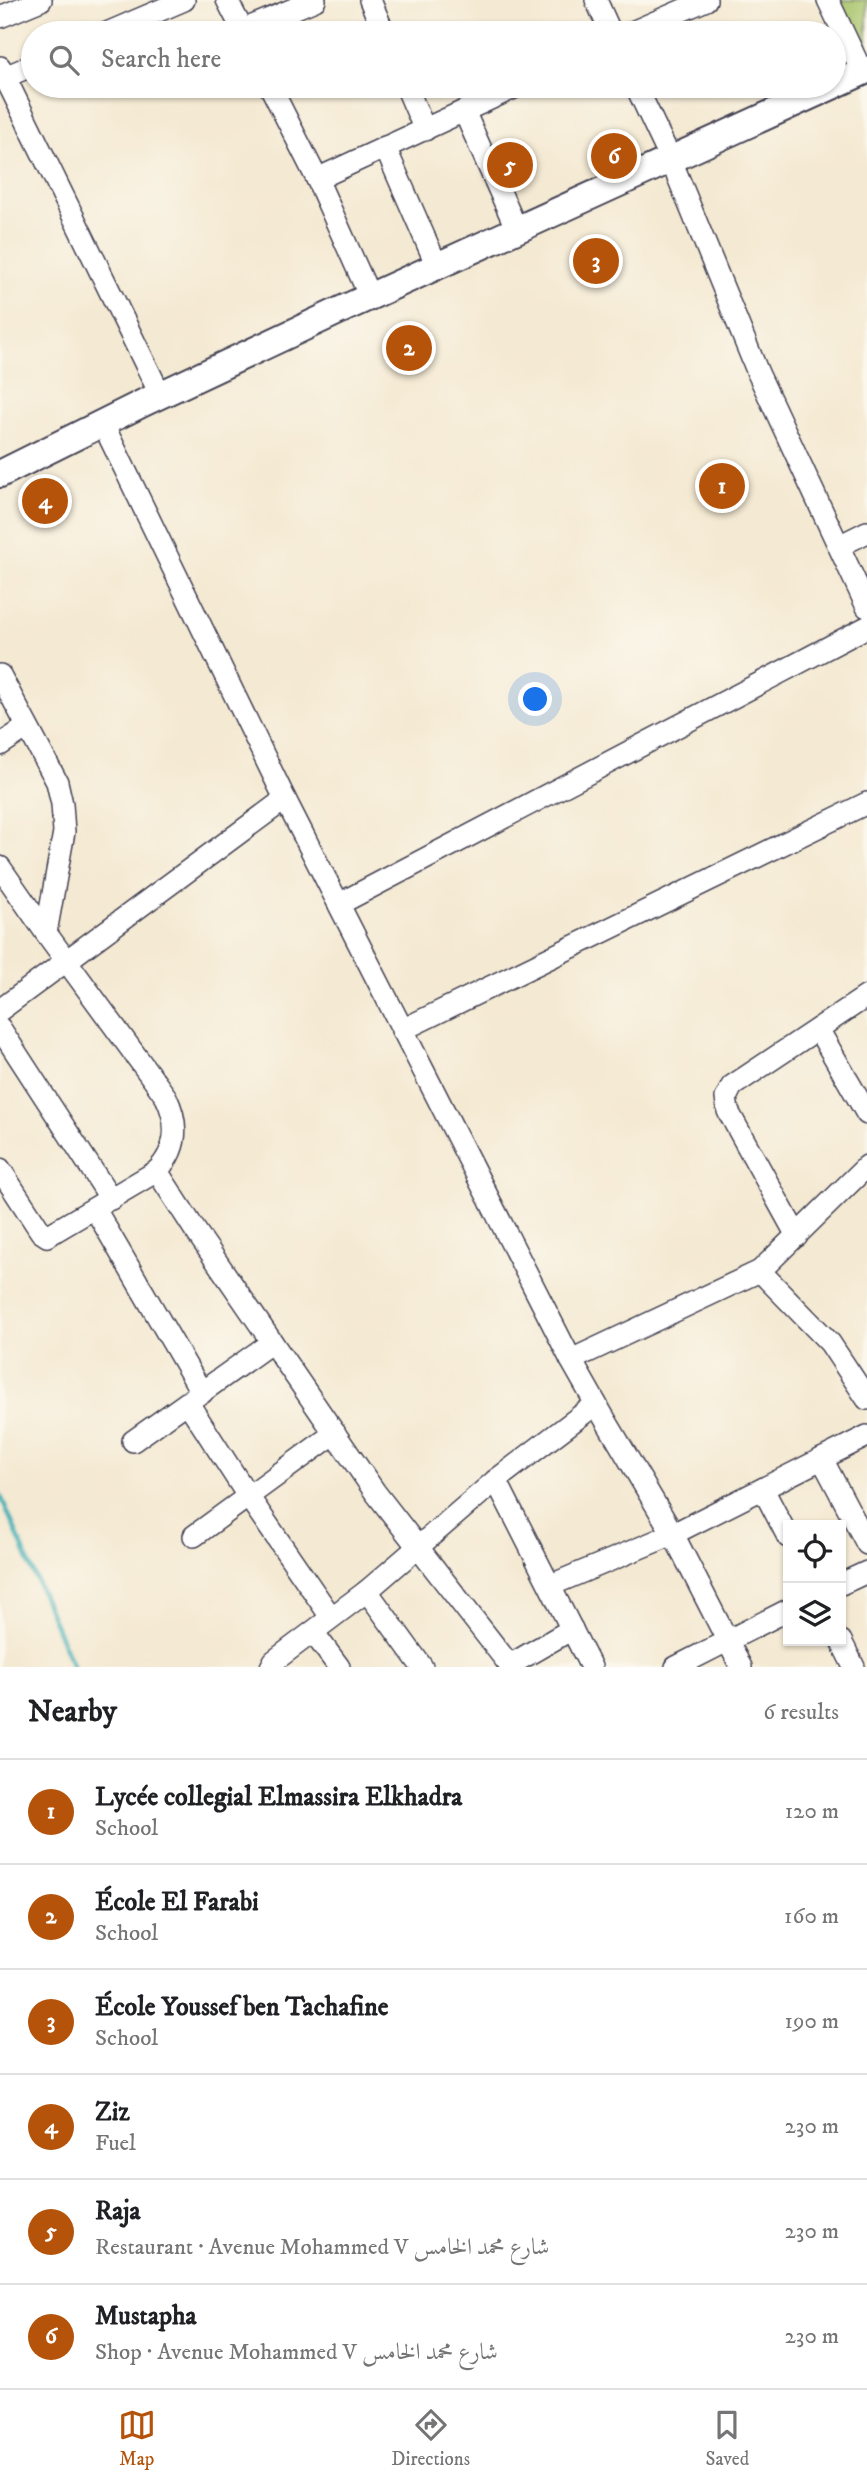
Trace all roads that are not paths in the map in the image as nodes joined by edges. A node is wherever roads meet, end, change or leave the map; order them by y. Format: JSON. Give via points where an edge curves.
{"nodes":[{"id":1,"x":41,"y":0,"type":"edge"},
{"id":2,"x":184,"y":0,"type":"edge"},
{"id":3,"x":227,"y":0,"type":"edge"},
{"id":4,"x":315,"y":0,"type":"edge"},
{"id":5,"x":370,"y":0,"type":"edge"},
{"id":6,"x":596,"y":0,"type":"edge"},
{"id":7,"x":706,"y":0,"type":"edge"},
{"id":8,"x":828,"y":0,"type":"edge"},
{"id":9,"x":0,"y":17,"type":"edge"},
{"id":10,"x":135,"y":21,"type":"edge"},
{"id":11,"x":238,"y":21,"type":"edge"},
{"id":12,"x":268,"y":21,"type":"edge"},
{"id":13,"x":379,"y":21,"type":"edge"},
{"id":14,"x":606,"y":21,"type":"edge"},
{"id":15,"x":657,"y":21,"type":"edge"},
{"id":16,"x":839,"y":21,"type":"edge"},
{"id":17,"x":846,"y":35,"type":"edge"},
{"id":18,"x":21,"y":68,"type":"edge"},
{"id":19,"x":865,"y":71,"type":"edge"},
{"id":20,"x":2,"y":74,"type":"edge"},
{"id":21,"x":846,"y":79,"type":"edge"},
{"id":22,"x":276,"y":98,"type":"edge"},
{"id":23,"x":411,"y":98,"type":"edge"},
{"id":24,"x":492,"y":98,"type":"edge"},
{"id":25,"x":642,"y":98,"type":"edge"},
{"id":26,"x":805,"y":98,"type":"edge"},
{"id":27,"x":464,"y":111,"type":"junction"},
{"id":28,"x":425,"y":130,"type":"junction"},
{"id":29,"x":384,"y":148,"type":"junction"},
{"id":30,"x":671,"y":160,"type":"junction"},
{"id":31,"x":317,"y":179,"type":"junction"},
{"id":32,"x":517,"y":230,"type":"junction"},
{"id":33,"x":437,"y":266,"type":"junction"},
{"id":34,"x":370,"y":297,"type":"junction"},
{"id":35,"x":161,"y":396,"type":"junction"},
{"id":36,"x":103,"y":424,"type":"junction"},
{"id":37,"x":0,"y":474,"type":"edge"},
{"id":38,"x":867,"y":532,"type":"edge"},
{"id":39,"x":839,"y":546,"type":"junction"},
{"id":40,"x":867,"y":607,"type":"edge"},
{"id":41,"x":867,"y":627,"type":"edge"},
{"id":42,"x":0,"y":675,"type":"edge"},
{"id":43,"x":27,"y":727,"type":"junction"},
{"id":44,"x":0,"y":745,"type":"edge"},
{"id":45,"x":285,"y":799,"type":"junction"},
{"id":46,"x":867,"y":803,"type":"edge"},
{"id":47,"x":0,"y":867,"type":"edge"},
{"id":48,"x":339,"y":904,"type":"junction"},
{"id":49,"x":46,"y":933,"type":"junction"},
{"id":50,"x":66,"y":963,"type":"junction"},
{"id":51,"x":867,"y":996,"type":"edge"},
{"id":52,"x":0,"y":1010,"type":"edge"},
{"id":53,"x":0,"y":1028,"type":"edge"},
{"id":54,"x":818,"y":1028,"type":"junction"},
{"id":55,"x":402,"y":1030,"type":"junction"},
{"id":56,"x":867,"y":1114,"type":"edge"},
{"id":57,"x":867,"y":1166,"type":"edge"},
{"id":58,"x":0,"y":1169,"type":"edge"},
{"id":59,"x":157,"y":1171,"type":"junction"},
{"id":60,"x":103,"y":1204,"type":"junction"},
{"id":61,"x":797,"y":1236,"type":"junction"},
{"id":62,"x":760,"y":1271,"type":"junction"},
{"id":63,"x":272,"y":1342,"type":"junction"},
{"id":64,"x":571,"y":1360,"type":"junction"},
{"id":65,"x":195,"y":1398,"type":"junction"},
{"id":66,"x":867,"y":1399,"type":"edge"},
{"id":67,"x":596,"y":1404,"type":"junction"},
{"id":68,"x":335,"y":1433,"type":"junction"},
{"id":69,"x":867,"y":1436,"type":"edge"},
{"id":70,"x":133,"y":1441,"type":"dead end"},
{"id":71,"x":822,"y":1459,"type":"junction"},
{"id":72,"x":496,"y":1480,"type":"junction"},
{"id":73,"x":763,"y":1489,"type":"junction"},
{"id":74,"x":248,"y":1496,"type":"junction"},
{"id":75,"x":783,"y":1527,"type":"edge"},
{"id":76,"x":673,"y":1534,"type":"junction"},
{"id":77,"x":194,"y":1536,"type":"dead end"},
{"id":78,"x":867,"y":1544,"type":"edge"},
{"id":79,"x":418,"y":1548,"type":"junction"},
{"id":80,"x":867,"y":1572,"type":"edge"},
{"id":81,"x":843,"y":1583,"type":"edge"},
{"id":82,"x":551,"y":1586,"type":"junction"},
{"id":83,"x":367,"y":1591,"type":"junction"},
{"id":84,"x":783,"y":1613,"type":"edge"},
{"id":85,"x":331,"y":1617,"type":"junction"},
{"id":86,"x":572,"y":1629,"type":"junction"},
{"id":87,"x":313,"y":1632,"type":"junction"},
{"id":88,"x":728,"y":1641,"type":"junction"},
{"id":89,"x":844,"y":1646,"type":"edge"},
{"id":90,"x":511,"y":1666,"type":"edge"},
{"id":91,"x":271,"y":1667,"type":"edge"},
{"id":92,"x":339,"y":1667,"type":"edge"},
{"id":93,"x":422,"y":1667,"type":"edge"},
{"id":94,"x":591,"y":1667,"type":"edge"},
{"id":95,"x":676,"y":1667,"type":"edge"},
{"id":96,"x":741,"y":1667,"type":"edge"},
{"id":97,"x":854,"y":1667,"type":"edge"}],
"edges":[{"from":1,"to":9,"type":"street"},
{"from":2,"to":10,"type":"street"},
{"from":3,"to":11,"type":"street"},
{"from":4,"to":12,"type":"street"},
{"from":5,"to":13,"type":"street"},
{"from":6,"to":14,"type":"street"},
{"from":7,"to":15,"type":"street"},
{"from":8,"to":16,"type":"street"},
{"from":17,"to":19,"type":"street"},
{"from":18,"to":20,"type":"street"},
{"from":19,"to":21,"type":"main road"},
{"from":20,"to":35,"type":"street"},
{"from":22,"to":31,"type":"street"},
{"from":23,"to":28,"type":"street"},
{"from":24,"to":27,"type":"street"},
{"from":25,"to":30,"type":"street"},
{"from":26,"to":30,"type":"main road"},
{"from":27,"to":28,"type":"street"},
{"from":27,"to":32,"type":"street"},
{"from":28,"to":29,"type":"street"},
{"from":29,"to":31,"type":"street"},
{"from":29,"to":33,"type":"street"},
{"from":30,"to":32,"type":"main road"},
{"from":30,"to":39,"type":"street","via":[[758,373]]},
{"from":31,"to":34,"type":"street"},
{"from":32,"to":33,"type":"main road"},
{"from":33,"to":34,"type":"main road"},
{"from":34,"to":35,"type":"main road"},
{"from":35,"to":36,"type":"main road"},
{"from":36,"to":37,"type":"main road"},
{"from":36,"to":45,"type":"street"},
{"from":38,"to":39,"type":"street"},
{"from":39,"to":40,"type":"street"},
{"from":41,"to":48,"type":"street"},
{"from":42,"to":43,"type":"street"},
{"from":43,"to":44,"type":"street"},
{"from":43,"to":49,"type":"street","via":[[57,782],[63,812],[64,832]]},
{"from":45,"to":48,"type":"street"},
{"from":45,"to":50,"type":"street"},
{"from":46,"to":55,"type":"street"},
{"from":47,"to":49,"type":"street"},
{"from":48,"to":55,"type":"street"},
{"from":49,"to":50,"type":"street"},
{"from":50,"to":52,"type":"street"},
{"from":50,"to":59,"type":"street","via":[[171,1107],[173,1147]]},
{"from":51,"to":54,"type":"street"},
{"from":53,"to":60,"type":"street"},
{"from":54,"to":56,"type":"street"},
{"from":54,"to":61,"type":"street","via":[[732,1086],[726,1098],[728,1111]]},
{"from":55,"to":64,"type":"street"},
{"from":57,"to":61,"type":"street"},
{"from":58,"to":60,"type":"street","via":[[47,1236]]},
{"from":59,"to":60,"type":"street"},
{"from":59,"to":63,"type":"street"},
{"from":60,"to":65,"type":"street"},
{"from":61,"to":62,"type":"street"},
{"from":62,"to":64,"type":"street"},
{"from":62,"to":66,"type":"street","via":[[830,1343]]},
{"from":63,"to":65,"type":"street"},
{"from":63,"to":68,"type":"street"},
{"from":64,"to":67,"type":"street"},
{"from":65,"to":70,"type":"street"},
{"from":65,"to":74,"type":"street"},
{"from":67,"to":72,"type":"street"},
{"from":67,"to":76,"type":"street"},
{"from":68,"to":74,"type":"street"},
{"from":68,"to":79,"type":"street"},
{"from":69,"to":71,"type":"street"},
{"from":71,"to":73,"type":"street"},
{"from":71,"to":78,"type":"street"},
{"from":72,"to":79,"type":"street"},
{"from":72,"to":82,"type":"street"},
{"from":73,"to":75,"type":"street"},
{"from":73,"to":76,"type":"street"},
{"from":74,"to":77,"type":"street"},
{"from":74,"to":85,"type":"street"},
{"from":76,"to":82,"type":"street"},
{"from":76,"to":88,"type":"street"},
{"from":79,"to":83,"type":"street"},
{"from":79,"to":90,"type":"street"},
{"from":80,"to":81,"type":"street"},
{"from":82,"to":86,"type":"street"},
{"from":83,"to":85,"type":"street"},
{"from":83,"to":93,"type":"street"},
{"from":84,"to":88,"type":"street"},
{"from":85,"to":87,"type":"street"},
{"from":86,"to":90,"type":"street"},
{"from":86,"to":94,"type":"street"},
{"from":87,"to":91,"type":"street"},
{"from":87,"to":92,"type":"street"},
{"from":88,"to":95,"type":"street"},
{"from":88,"to":96,"type":"street"},
{"from":89,"to":97,"type":"street"}]}
